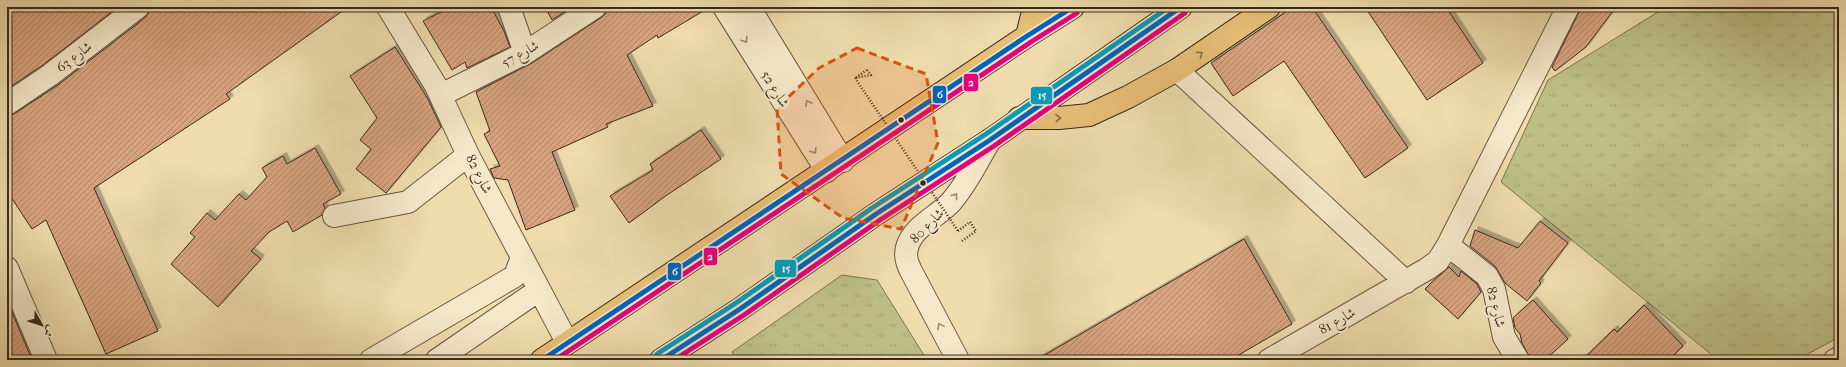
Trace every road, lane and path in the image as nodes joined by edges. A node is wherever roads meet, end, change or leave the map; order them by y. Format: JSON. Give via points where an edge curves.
{"nodes":[{"id":1,"x":138,"y":7,"type":"edge"},
{"id":2,"x":388,"y":7,"type":"edge"},
{"id":3,"x":509,"y":7,"type":"edge"},
{"id":4,"x":572,"y":7,"type":"edge"},
{"id":5,"x":595,"y":7,"type":"edge"},
{"id":6,"x":724,"y":7,"type":"edge"},
{"id":7,"x":749,"y":7,"type":"edge"},
{"id":8,"x":1034,"y":7,"type":"edge"},
{"id":9,"x":1073,"y":7,"type":"edge"},
{"id":10,"x":1181,"y":7,"type":"edge"},
{"id":11,"x":1269,"y":7,"type":"edge"},
{"id":12,"x":1568,"y":7,"type":"edge"},
{"id":13,"x":1027,"y":36,"type":"junction"},
{"id":14,"x":523,"y":47,"type":"junction"},
{"id":15,"x":1177,"y":70,"type":"junction"},
{"id":16,"x":855,"y":78,"type":"junction"},
{"id":17,"x":439,"y":91,"type":"junction"},
{"id":18,"x":7,"y":104,"type":"edge"},
{"id":19,"x":1019,"y":118,"type":"junction"},
{"id":20,"x":990,"y":140,"type":"junction"},
{"id":21,"x":468,"y":155,"type":"junction"},
{"id":22,"x":835,"y":166,"type":"junction"},
{"id":23,"x":334,"y":216,"type":"dead end"},
{"id":24,"x":962,"y":241,"type":"dead end"},
{"id":25,"x":1448,"y":245,"type":"junction"},
{"id":26,"x":522,"y":257,"type":"junction"},
{"id":27,"x":7,"y":268,"type":"edge"},
{"id":28,"x":1406,"y":282,"type":"junction"},
{"id":29,"x":539,"y":290,"type":"junction"},
{"id":30,"x":567,"y":342,"type":"junction"},
{"id":31,"x":1839,"y":358,"type":"edge"},
{"id":32,"x":46,"y":360,"type":"edge"},
{"id":33,"x":371,"y":360,"type":"edge"},
{"id":34,"x":437,"y":360,"type":"edge"},
{"id":35,"x":542,"y":360,"type":"edge"},
{"id":36,"x":661,"y":360,"type":"edge"},
{"id":37,"x":958,"y":360,"type":"edge"},
{"id":38,"x":1269,"y":360,"type":"edge"},
{"id":39,"x":1518,"y":360,"type":"edge"},
{"id":40,"x":1835,"y":360,"type":"edge"}],
"edges":[{"from":1,"to":18,"type":"street","name":"شارع 63","via":[[50,75]]},
{"from":2,"to":17,"type":"street","name":"شارع 82"},
{"from":3,"to":14,"type":"street"},
{"from":4,"to":14,"type":"street","name":"شارع 57"},
{"from":5,"to":14,"type":"street","name":"شارع 57"},
{"from":6,"to":22,"type":"street","name":"شارع 52","one_way":true},
{"from":22,"to":7,"type":"street","name":"شارع 52","one_way":true},
{"from":8,"to":13,"type":"highway"},
{"from":9,"to":13,"type":"highway"},
{"from":10,"to":19,"type":"highway"},
{"from":15,"to":11,"type":"highway","one_way":true},
{"from":12,"to":25,"type":"street","name":"شارع 81"},
{"from":13,"to":22,"type":"highway"},
{"from":14,"to":17,"type":"street","name":"شارع 57"},
{"from":19,"to":15,"type":"highway","one_way":true,"via":[[1089,115]]},
{"from":15,"to":28,"type":"street"},
{"from":16,"to":16,"type":"path","via":[[860,77],[871,75],[867,70]]},
{"from":16,"to":24,"type":"path","bridge":true,"via":[[958,231],[970,222],[976,231]]},
{"from":17,"to":21,"type":"street","name":"شارع 82"},
{"from":19,"to":20,"type":"highway"},
{"from":20,"to":36,"type":"highway"},
{"from":37,"to":20,"type":"street","name":"شارع 80","one_way":true,"via":[[911,271],[906,252],[910,240],[950,203],[960,190]]},
{"from":21,"to":23,"type":"street","via":[[408,202]]},
{"from":21,"to":26,"type":"street","name":"شارع 82"},
{"from":22,"to":30,"type":"highway"},
{"from":25,"to":28,"type":"street","name":"شارع 81","via":[[1438,261]]},
{"from":25,"to":39,"type":"street","name":"شارع 82","via":[[1487,276],[1494,289],[1504,337]]},
{"from":26,"to":29,"type":"street","name":"شارع 82"},
{"from":26,"to":33,"type":"street","via":[[515,276]]},
{"from":27,"to":32,"type":"street"},
{"from":28,"to":38,"type":"street","name":"شارع 81"},
{"from":29,"to":30,"type":"street","name":"شارع 82"},
{"from":29,"to":34,"type":"street"},
{"from":30,"to":35,"type":"highway"},
{"from":31,"to":40,"type":"street"}]}
